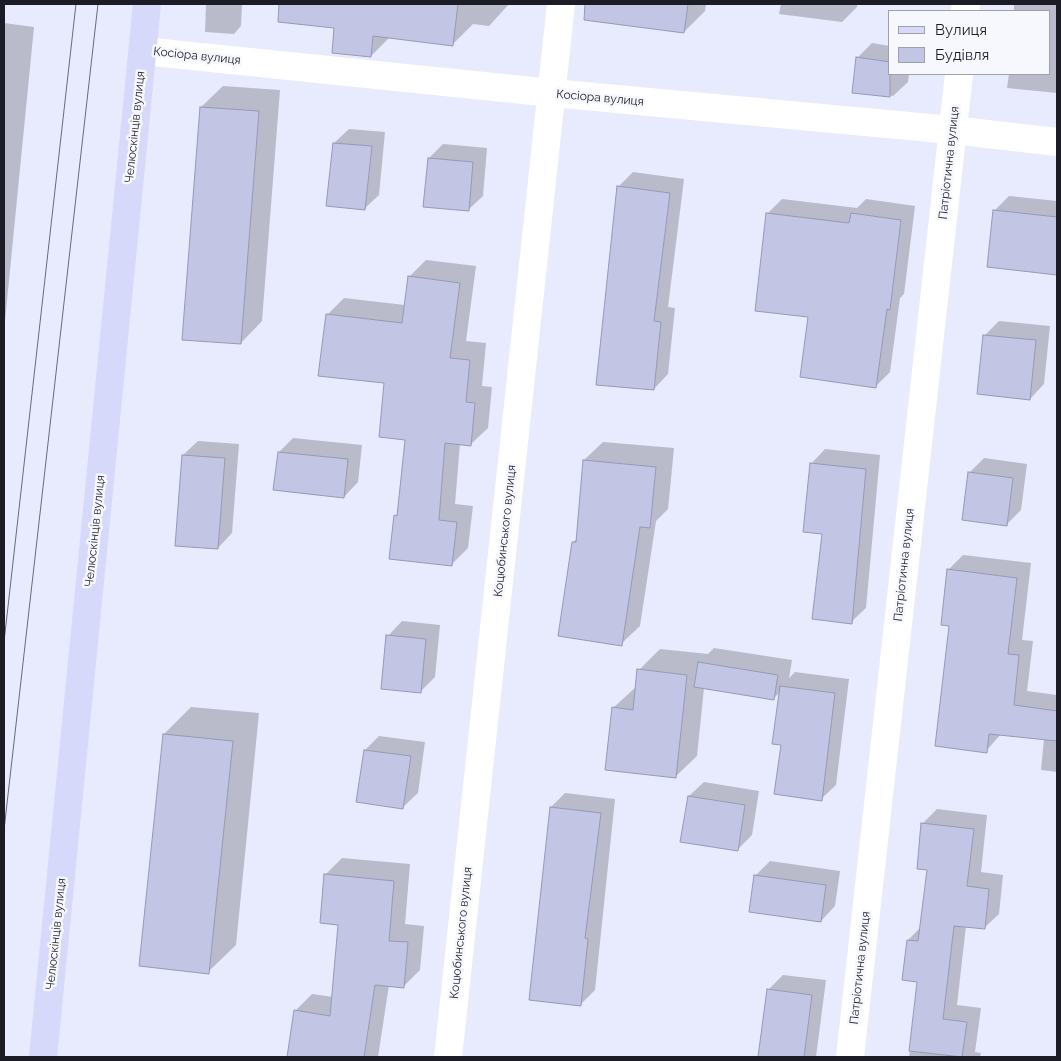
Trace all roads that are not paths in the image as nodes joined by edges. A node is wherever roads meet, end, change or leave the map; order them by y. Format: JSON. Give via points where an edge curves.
{"nodes":[{"id":1,"x":147,"y":4,"type":"edge"},
{"id":2,"x":561,"y":4,"type":"edge"},
{"id":3,"x":143,"y":50,"type":"junction"},
{"id":4,"x":958,"y":75,"type":"edge"},
{"id":5,"x":552,"y":93,"type":"junction"},
{"id":6,"x":952,"y":130,"type":"junction"},
{"id":7,"x":1057,"y":142,"type":"edge"},
{"id":8,"x":43,"y":1057,"type":"edge"},
{"id":9,"x":448,"y":1057,"type":"edge"},
{"id":10,"x":850,"y":1057,"type":"edge"}],
"edges":[{"from":1,"to":3,"type":"main road","name":"Челюскінців вулиця"},
{"from":2,"to":5,"type":"street","name":"Коцюбинського вулиця"},
{"from":3,"to":5,"type":"street","name":"Косіора вулиця"},
{"from":3,"to":8,"type":"main road","name":"Челюскінців вулиця"},
{"from":4,"to":6,"type":"street","name":"Патріотична вулиця"},
{"from":5,"to":6,"type":"street","name":"Косіора вулиця"},
{"from":5,"to":9,"type":"street","name":"Коцюбинського вулиця"},
{"from":6,"to":7,"type":"street","name":"Косіора вулиця"},
{"from":6,"to":10,"type":"street","name":"Патріотична вулиця"}]}
